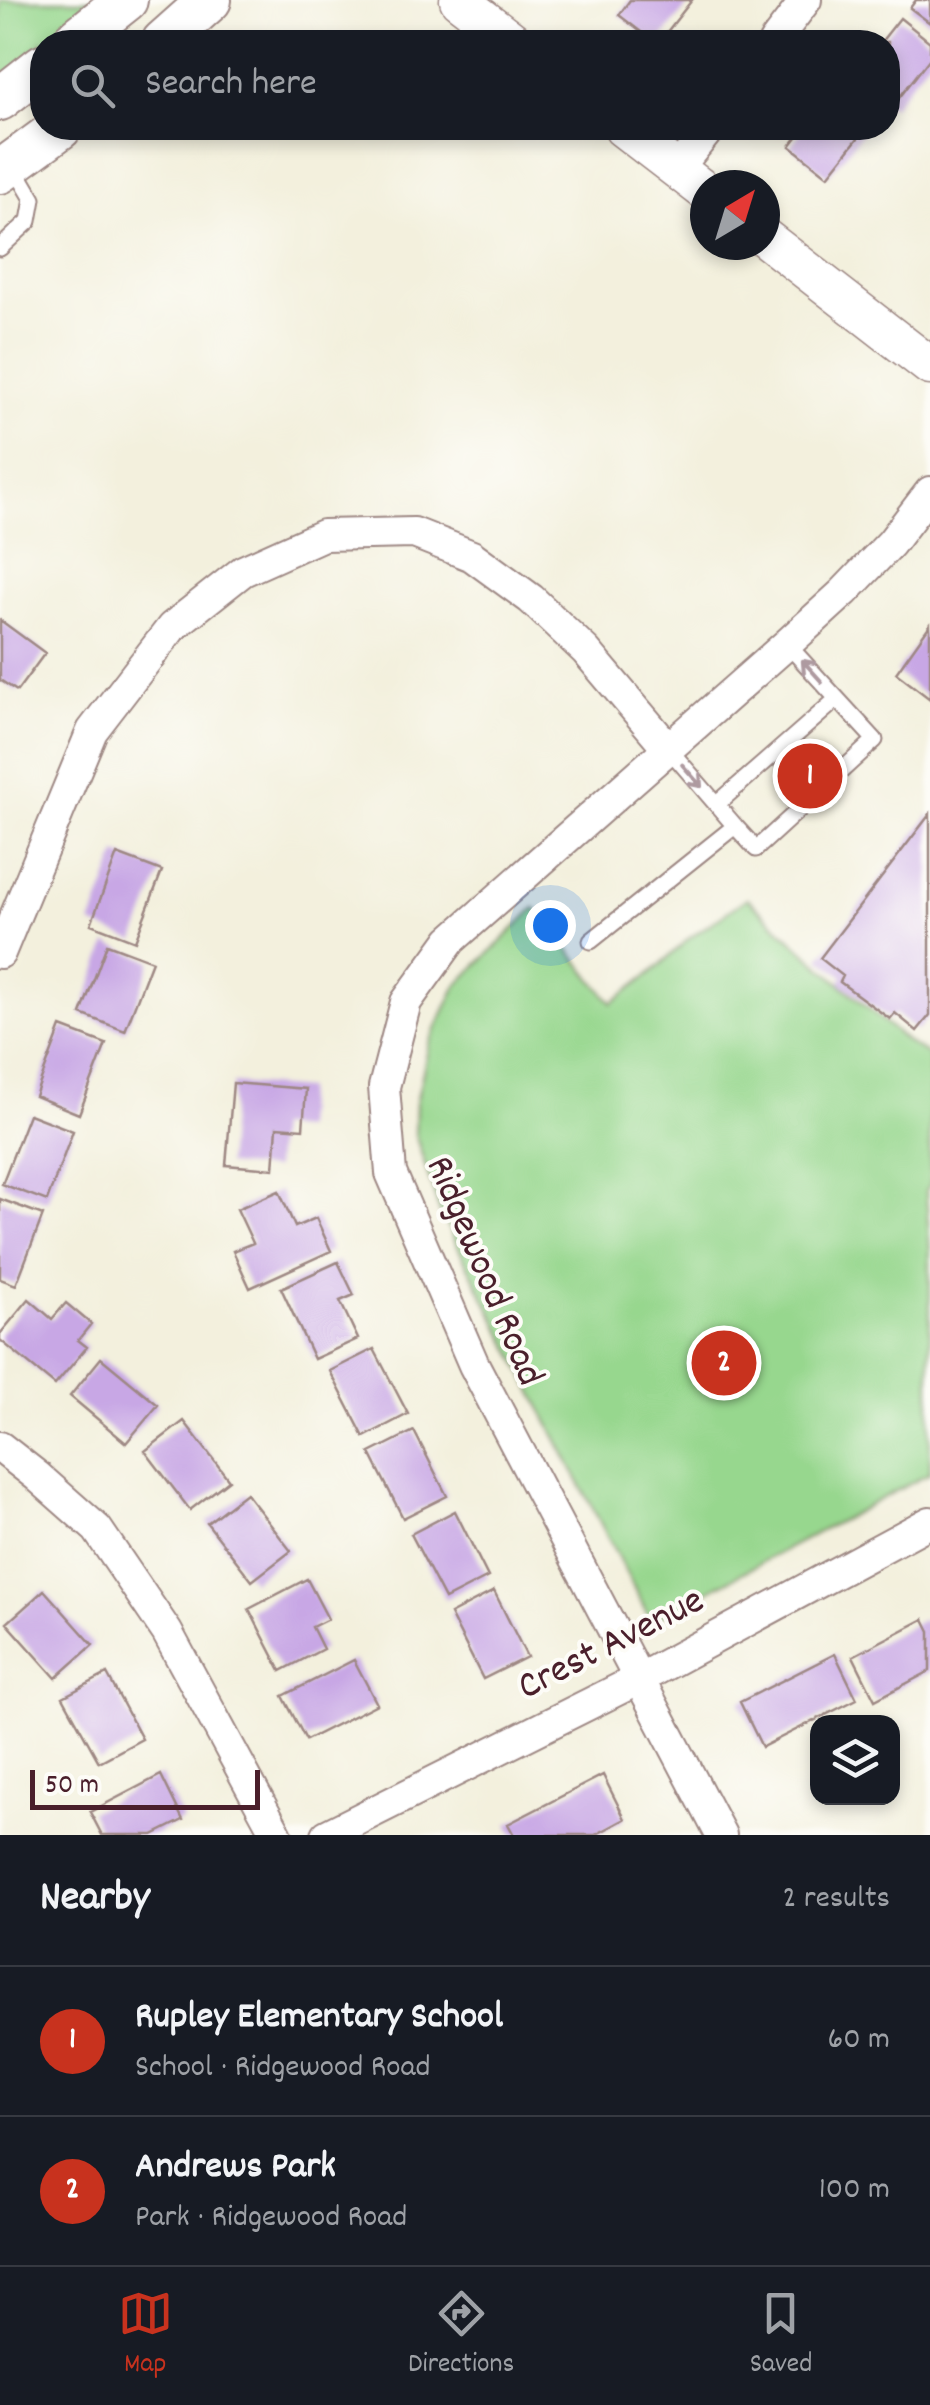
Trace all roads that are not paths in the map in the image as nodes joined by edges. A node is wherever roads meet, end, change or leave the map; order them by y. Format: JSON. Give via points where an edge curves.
{"nodes":[{"id":1,"x":126,"y":0,"type":"edge"},
{"id":2,"x":210,"y":0,"type":"edge"},
{"id":3,"x":459,"y":0,"type":"edge"},
{"id":4,"x":806,"y":0,"type":"edge"},
{"id":5,"x":89,"y":30,"type":"edge"},
{"id":6,"x":176,"y":30,"type":"edge"},
{"id":7,"x":498,"y":30,"type":"edge"},
{"id":8,"x":783,"y":30,"type":"edge"},
{"id":9,"x":30,"y":75,"type":"edge"},
{"id":10,"x":0,"y":99,"type":"edge"},
{"id":11,"x":44,"y":140,"type":"edge"},
{"id":12,"x":639,"y":140,"type":"edge"},
{"id":13,"x":706,"y":140,"type":"edge"},
{"id":14,"x":6,"y":168,"type":"edge"},
{"id":15,"x":695,"y":170,"type":"edge"},
{"id":16,"x":690,"y":179,"type":"edge"},
{"id":17,"x":0,"y":248,"type":"edge"},
{"id":18,"x":780,"y":250,"type":"edge"},
{"id":19,"x":930,"y":366,"type":"edge"},
{"id":20,"x":930,"y":492,"type":"edge"},
{"id":21,"x":787,"y":644,"type":"junction"},
{"id":22,"x":837,"y":698,"type":"junction"},
{"id":23,"x":668,"y":748,"type":"junction"},
{"id":24,"x":717,"y":804,"type":"junction"},
{"id":25,"x":735,"y":826,"type":"junction"},
{"id":26,"x":591,"y":941,"type":"dead end"},
{"id":27,"x":0,"y":953,"type":"edge"},
{"id":28,"x":0,"y":1448,"type":"edge"},
{"id":29,"x":930,"y":1522,"type":"edge"},
{"id":30,"x":639,"y":1680,"type":"junction"},
{"id":31,"x":277,"y":1835,"type":"edge"},
{"id":32,"x":327,"y":1835,"type":"edge"},
{"id":33,"x":721,"y":1835,"type":"edge"}],
"edges":[{"from":1,"to":5,"type":"main road"},
{"from":2,"to":6,"type":"main road"},
{"from":3,"to":7,"type":"street"},
{"from":4,"to":8,"type":"street"},
{"from":9,"to":10,"type":"main road"},
{"from":11,"to":14,"type":"main road"},
{"from":12,"to":16,"type":"street"},
{"from":13,"to":15,"type":"street"},
{"from":14,"to":17,"type":"lane","via":[[34,199],[29,220]]},
{"from":18,"to":19,"type":"street"},
{"from":20,"to":21,"type":"street","name":"Ridgewood Road","via":[[891,543]]},
{"from":22,"to":21,"type":"lane","one_way":true},
{"from":21,"to":23,"type":"street","name":"Ridgewood Road"},
{"from":22,"to":24,"type":"lane"},
{"from":22,"to":25,"type":"lane","via":[[874,740],[756,849]]},
{"from":23,"to":24,"type":"lane","one_way":true},
{"from":23,"to":27,"type":"street","via":[[586,651],[472,556],[414,533],[323,534],[243,570],[172,627],[92,731]]},
{"from":23,"to":30,"type":"street","name":"Ridgewood Road","via":[[452,940],[406,1002],[384,1088],[391,1173],[474,1365]]},
{"from":24,"to":25,"type":"lane"},
{"from":25,"to":26,"type":"lane"},
{"from":28,"to":31,"type":"street","via":[[96,1529],[167,1632]]},
{"from":29,"to":30,"type":"street","name":"Crest Avenue"},
{"from":30,"to":32,"type":"street","name":"Crest Avenue"},
{"from":30,"to":33,"type":"street","name":"Ridgewood Road"}]}
